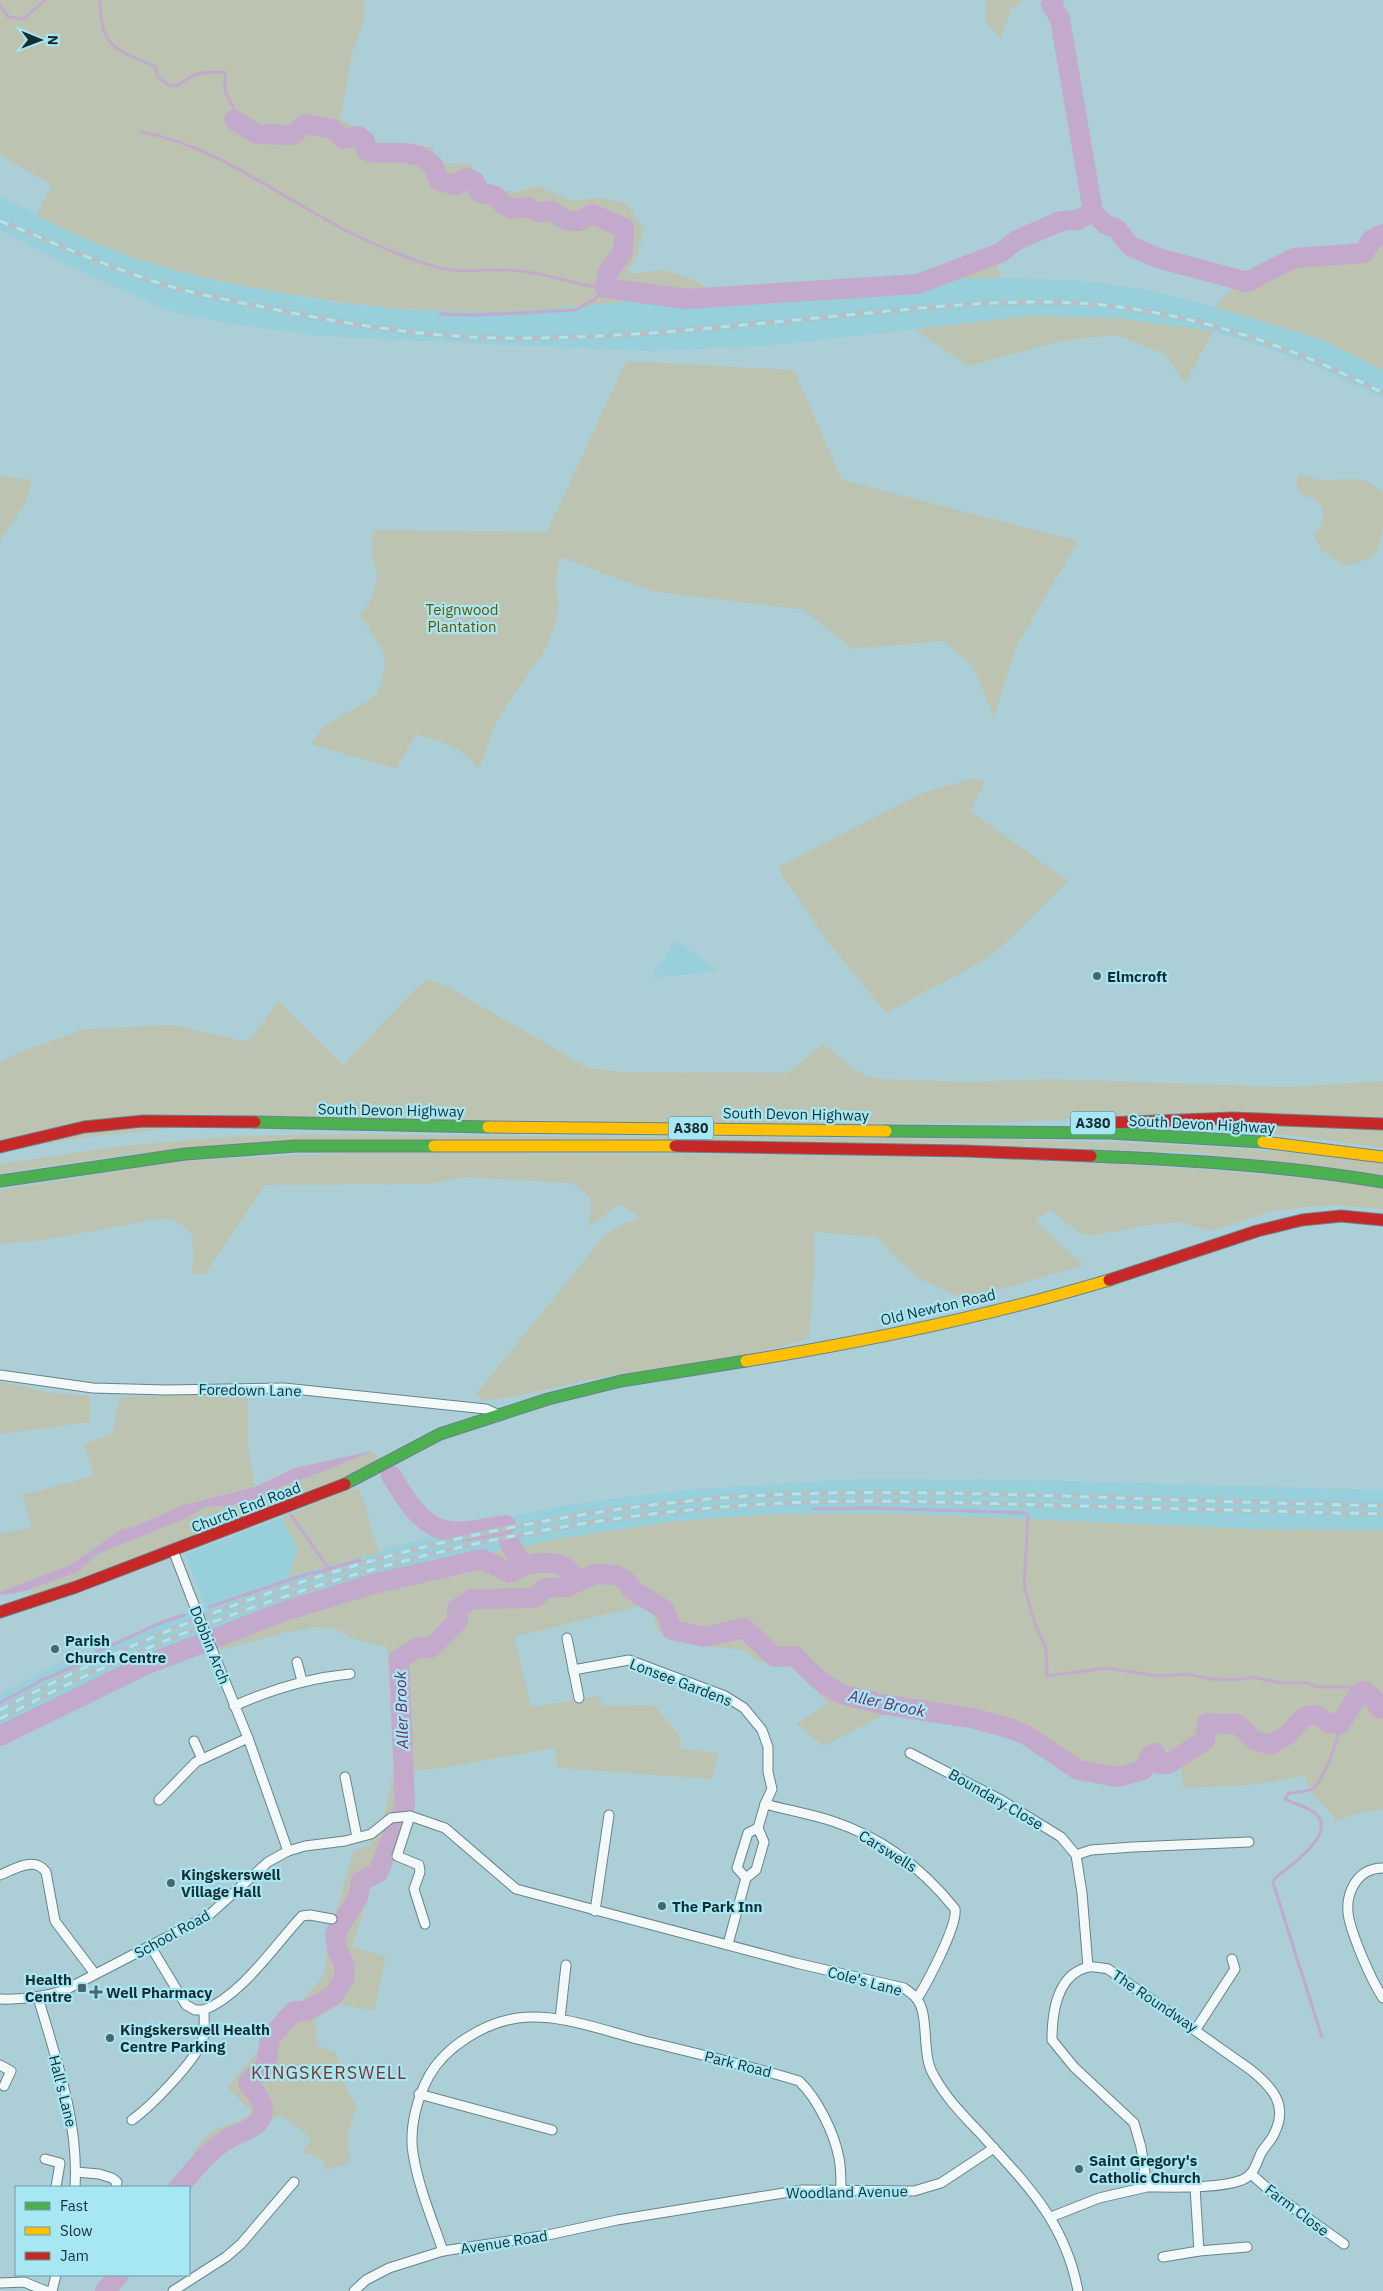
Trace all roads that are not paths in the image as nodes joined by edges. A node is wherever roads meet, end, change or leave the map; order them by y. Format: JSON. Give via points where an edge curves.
{"nodes":[{"id":1,"x":1383,"y":1124,"type":"edge"},
{"id":2,"x":972,"y":1132,"type":"junction"},
{"id":3,"x":0,"y":1147,"type":"edge"},
{"id":4,"x":1383,"y":1158,"type":"edge"},
{"id":5,"x":0,"y":1181,"type":"edge"},
{"id":6,"x":1383,"y":1182,"type":"edge"},
{"id":7,"x":1383,"y":1220,"type":"edge"},
{"id":8,"x":0,"y":1375,"type":"edge"},
{"id":9,"x":496,"y":1417,"type":"junction"},
{"id":10,"x":173,"y":1550,"type":"junction"},
{"id":11,"x":0,"y":1612,"type":"edge"},
{"id":12,"x":567,"y":1638,"type":"dead end"},
{"id":13,"x":297,"y":1662,"type":"dead end"},
{"id":14,"x":573,"y":1670,"type":"junction"},
{"id":15,"x":350,"y":1674,"type":"dead end"},
{"id":16,"x":302,"y":1681,"type":"junction"},
{"id":17,"x":579,"y":1698,"type":"dead end"},
{"id":18,"x":234,"y":1706,"type":"junction"},
{"id":19,"x":248,"y":1738,"type":"junction"},
{"id":20,"x":194,"y":1741,"type":"dead end"},
{"id":21,"x":910,"y":1753,"type":"dead end"},
{"id":22,"x":202,"y":1760,"type":"junction"},
{"id":23,"x":345,"y":1777,"type":"dead end"},
{"id":24,"x":159,"y":1800,"type":"dead end"},
{"id":25,"x":765,"y":1804,"type":"junction"},
{"id":26,"x":608,"y":1815,"type":"dead end"},
{"id":27,"x":408,"y":1817,"type":"junction"},
{"id":28,"x":758,"y":1828,"type":"junction"},
{"id":29,"x":357,"y":1837,"type":"junction"},
{"id":30,"x":1249,"y":1842,"type":"dead end"},
{"id":31,"x":288,"y":1852,"type":"junction"},
{"id":32,"x":1076,"y":1855,"type":"junction"},
{"id":33,"x":1383,"y":1868,"type":"edge"},
{"id":34,"x":0,"y":1875,"type":"edge"},
{"id":35,"x":746,"y":1878,"type":"junction"},
{"id":36,"x":595,"y":1911,"type":"junction"},
{"id":37,"x":332,"y":1919,"type":"dead end"},
{"id":38,"x":425,"y":1924,"type":"dead end"},
{"id":39,"x":728,"y":1944,"type":"junction"},
{"id":40,"x":151,"y":1947,"type":"junction"},
{"id":41,"x":1232,"y":1959,"type":"dead end"},
{"id":42,"x":566,"y":1965,"type":"dead end"},
{"id":43,"x":1088,"y":1967,"type":"junction"},
{"id":44,"x":95,"y":1974,"type":"junction"},
{"id":45,"x":38,"y":1997,"type":"junction"},
{"id":46,"x":0,"y":1998,"type":"edge"},
{"id":47,"x":1383,"y":1998,"type":"edge"},
{"id":48,"x":917,"y":1999,"type":"junction"},
{"id":49,"x":204,"y":2010,"type":"junction"},
{"id":50,"x":560,"y":2019,"type":"junction"},
{"id":51,"x":1196,"y":2030,"type":"junction"},
{"id":52,"x":0,"y":2065,"type":"edge"},
{"id":53,"x":4,"y":2086,"type":"dead end"},
{"id":54,"x":419,"y":2094,"type":"junction"},
{"id":55,"x":132,"y":2120,"type":"dead end"},
{"id":56,"x":552,"y":2130,"type":"dead end"},
{"id":57,"x":994,"y":2148,"type":"junction"},
{"id":58,"x":46,"y":2159,"type":"dead end"},
{"id":59,"x":76,"y":2172,"type":"junction"},
{"id":60,"x":1251,"y":2174,"type":"junction"},
{"id":61,"x":294,"y":2182,"type":"dead end"},
{"id":62,"x":56,"y":2186,"type":"edge"},
{"id":63,"x":75,"y":2186,"type":"edge"},
{"id":64,"x":116,"y":2186,"type":"edge"},
{"id":65,"x":1147,"y":2187,"type":"junction"},
{"id":66,"x":1195,"y":2187,"type":"junction"},
{"id":67,"x":841,"y":2190,"type":"junction"},
{"id":68,"x":661,"y":2214,"type":"joint"},
{"id":69,"x":1051,"y":2217,"type":"junction"},
{"id":70,"x":1344,"y":2244,"type":"dead end"},
{"id":71,"x":1248,"y":2247,"type":"dead end"},
{"id":72,"x":443,"y":2251,"type":"junction"},
{"id":73,"x":1199,"y":2251,"type":"junction"},
{"id":74,"x":1163,"y":2257,"type":"dead end"},
{"id":75,"x":56,"y":2276,"type":"edge"},
{"id":76,"x":25,"y":2279,"type":"edge"},
{"id":77,"x":0,"y":2284,"type":"edge"},
{"id":78,"x":46,"y":2291,"type":"edge"},
{"id":79,"x":52,"y":2291,"type":"edge"},
{"id":80,"x":172,"y":2291,"type":"edge"},
{"id":81,"x":354,"y":2291,"type":"edge"},
{"id":82,"x":1078,"y":2291,"type":"edge"}],
"edges":[{"from":1,"to":2,"type":"main road","number":"A380","via":[[1214,1117],[1138,1119]]},
{"from":2,"to":3,"type":"main road","name":"South Devon Highway","number":"A380","via":[[144,1121],[84,1127]]},
{"from":2,"to":4,"type":"main road","name":"South Devon Highway","number":"A380","via":[[1109,1133],[1256,1142]]},
{"from":5,"to":6,"type":"main road","number":"A380","via":[[185,1154],[296,1146],[660,1146],[964,1151],[1189,1160]]},
{"from":7,"to":9,"type":"main road","name":"Old Newton Road","via":[[1342,1216],[1302,1220],[1257,1231],[1082,1288],[969,1317],[823,1348],[621,1381],[548,1399]]},
{"from":8,"to":9,"type":"street","name":"Foredown Lane","via":[[94,1388],[284,1388],[486,1409]]},
{"from":9,"to":10,"type":"main road","name":"Church End Road","via":[[440,1434],[338,1488]]},
{"from":10,"to":11,"type":"main road","name":"Church End Road"},
{"from":10,"to":18,"type":"street","name":"Dobbin Arch","bridge":true},
{"from":12,"to":14,"type":"street"},
{"from":13,"to":16,"type":"street"},
{"from":14,"to":17,"type":"street"},
{"from":14,"to":25,"type":"street","name":"Lonsee Gardens","via":[[630,1660],[725,1696],[744,1708],[762,1730],[768,1747],[772,1789]]},
{"from":15,"to":16,"type":"street"},
{"from":16,"to":18,"type":"street","via":[[269,1690]]},
{"from":18,"to":19,"type":"street","name":"Dobbin Arch"},
{"from":19,"to":22,"type":"street"},
{"from":19,"to":31,"type":"street","name":"Dobbin Arch"},
{"from":20,"to":22,"type":"street"},
{"from":21,"to":32,"type":"street","name":"Boundary Close","via":[[1001,1800],[1061,1837]]},
{"from":22,"to":24,"type":"street","via":[[196,1762]]},
{"from":23,"to":29,"type":"street"},
{"from":25,"to":28,"type":"street"},
{"from":25,"to":48,"type":"street","name":"Carswells","via":[[832,1821],[863,1834],[917,1868],[955,1909],[950,1934]]},
{"from":26,"to":36,"type":"street"},
{"from":27,"to":29,"type":"street","name":"School Road","via":[[391,1818],[371,1834]]},
{"from":27,"to":36,"type":"street","name":"School Road","via":[[445,1828],[516,1889]]},
{"from":27,"to":38,"type":"street","via":[[397,1856],[419,1865],[414,1890]]},
{"from":28,"to":35,"type":"street","via":[[764,1842],[756,1870]]},
{"from":28,"to":35,"type":"street","via":[[748,1833],[737,1868]]},
{"from":29,"to":31,"type":"street","name":"School Road"},
{"from":30,"to":32,"type":"street","via":[[1125,1847],[1091,1850]]},
{"from":31,"to":40,"type":"street","name":"School Road","via":[[268,1862],[208,1916]]},
{"from":32,"to":43,"type":"street"},
{"from":33,"to":47,"type":"street","via":[[1359,1877],[1352,1885],[1349,1918],[1373,1983]]},
{"from":34,"to":44,"type":"street","via":[[30,1864],[42,1866],[46,1872],[55,1921]]},
{"from":35,"to":39,"type":"street"},
{"from":36,"to":39,"type":"street","name":"Cole's Lane"},
{"from":37,"to":49,"type":"street","via":[[302,1916],[256,1969],[216,2005]]},
{"from":39,"to":48,"type":"street","name":"Cole's Lane","via":[[904,1988]]},
{"from":40,"to":44,"type":"street","name":"School Road"},
{"from":40,"to":49,"type":"street","via":[[186,2005]]},
{"from":41,"to":51,"type":"street","via":[[1235,1969]]},
{"from":42,"to":50,"type":"street"},
{"from":43,"to":51,"type":"street","name":"The Roundway","via":[[1108,1969]]},
{"from":43,"to":65,"type":"street","via":[[1071,1976],[1061,1988],[1054,2006],[1052,2040],[1074,2067],[1134,2123]]},
{"from":44,"to":45,"type":"street","name":"School Road","via":[[63,1991]]},
{"from":45,"to":46,"type":"street","name":"School Road"},
{"from":45,"to":59,"type":"street","name":"Hall's Lane","via":[[66,2088],[75,2141]]},
{"from":48,"to":57,"type":"street","name":"Cole's Lane","via":[[924,2018],[926,2056],[931,2071],[945,2095]]},
{"from":49,"to":55,"type":"street","via":[[203,2039],[189,2062]]},
{"from":50,"to":54,"type":"street","name":"Park Road","via":[[518,2018],[482,2029],[457,2044],[434,2067]]},
{"from":50,"to":67,"type":"street","name":"Park Road","via":[[799,2081],[811,2092],[826,2122],[839,2157]]},
{"from":51,"to":60,"type":"street","name":"The Roundway","via":[[1251,2070],[1276,2093],[1280,2115],[1275,2133]]},
{"from":52,"to":53,"type":"street","via":[[11,2071]]},
{"from":54,"to":56,"type":"street"},
{"from":54,"to":72,"type":"street","name":"Park Road","via":[[412,2152]]},
{"from":57,"to":67,"type":"street","name":"Woodland Avenue","via":[[941,2183],[914,2191]]},
{"from":57,"to":69,"type":"street","name":"Cole's Lane"},
{"from":58,"to":62,"type":"street","via":[[60,2163]]},
{"from":59,"to":63,"type":"street","name":"Hall's Lane"},
{"from":59,"to":64,"type":"street","via":[[112,2178],[117,2182]]},
{"from":60,"to":66,"type":"street","via":[[1241,2180]]},
{"from":60,"to":70,"type":"street","name":"Farm Close"},
{"from":61,"to":80,"type":"street","via":[[241,2244]]},
{"from":65,"to":66,"type":"street"},
{"from":65,"to":69,"type":"street","via":[[1099,2198]]},
{"from":66,"to":73,"type":"street"},
{"from":67,"to":68,"type":"street","name":"Woodland Avenue","via":[[802,2190]]},
{"from":68,"to":72,"type":"street","name":"Avenue Road"},
{"from":69,"to":82,"type":"street","name":"Cole's Lane","via":[[1068,2251]]},
{"from":71,"to":73,"type":"street"},
{"from":72,"to":81,"type":"street","name":"Avenue Road","via":[[388,2268]]},
{"from":73,"to":74,"type":"street"},
{"from":75,"to":79,"type":"street"},
{"from":76,"to":77,"type":"street"},
{"from":76,"to":78,"type":"street"}]}
